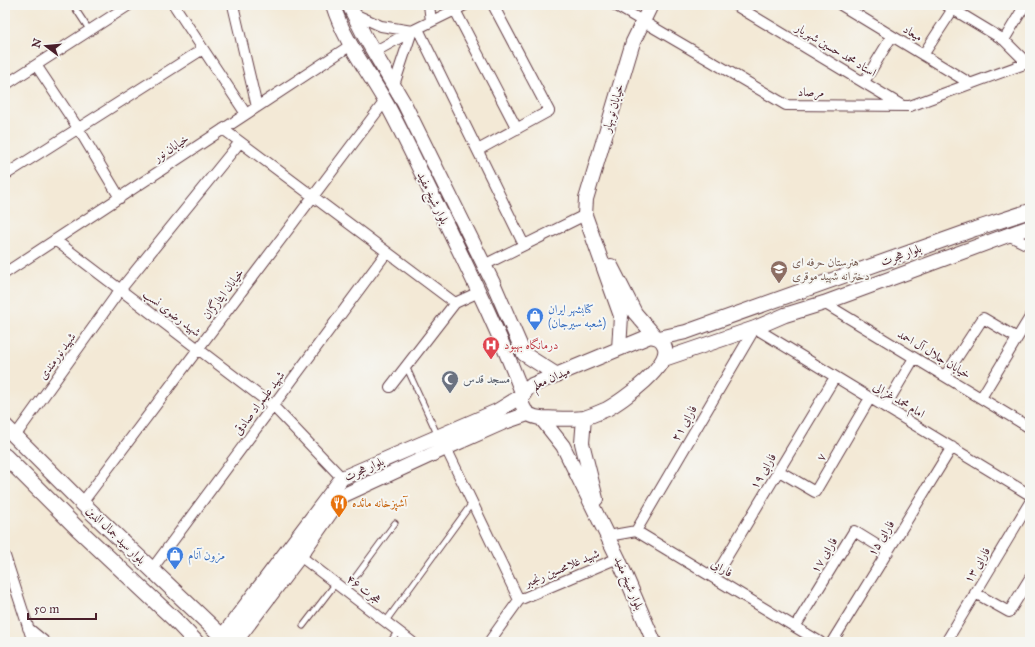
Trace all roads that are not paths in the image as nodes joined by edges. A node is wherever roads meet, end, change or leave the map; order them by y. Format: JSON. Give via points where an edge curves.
{"nodes":[{"id":1,"x":73,"y":5,"type":"edge"},
{"id":2,"x":129,"y":5,"type":"edge"},
{"id":3,"x":174,"y":5,"type":"edge"},
{"id":4,"x":233,"y":5,"type":"edge"},
{"id":5,"x":333,"y":5,"type":"edge"},
{"id":6,"x":429,"y":5,"type":"edge"},
{"id":7,"x":465,"y":5,"type":"edge"},
{"id":8,"x":494,"y":5,"type":"edge"},
{"id":9,"x":615,"y":5,"type":"edge"},
{"id":10,"x":651,"y":5,"type":"edge"},
{"id":11,"x":735,"y":5,"type":"edge"},
{"id":12,"x":841,"y":5,"type":"edge"},
{"id":13,"x":1024,"y":5,"type":"edge"},
{"id":14,"x":949,"y":7,"type":"edge"},
{"id":15,"x":351,"y":9,"type":"edge"},
{"id":16,"x":455,"y":10,"type":"junction"},
{"id":17,"x":431,"y":21,"type":"junction"},
{"id":18,"x":642,"y":22,"type":"junction"},
{"id":19,"x":90,"y":30,"type":"junction"},
{"id":20,"x":415,"y":30,"type":"junction"},
{"id":21,"x":892,"y":36,"type":"junction"},
{"id":22,"x":1004,"y":40,"type":"junction"},
{"id":23,"x":351,"y":45,"type":"junction"},
{"id":24,"x":203,"y":48,"type":"junction"},
{"id":25,"x":374,"y":52,"type":"junction"},
{"id":26,"x":923,"y":55,"type":"junction"},
{"id":27,"x":36,"y":65,"type":"junction"},
{"id":28,"x":1029,"y":65,"type":"edge"},
{"id":29,"x":864,"y":82,"type":"junction"},
{"id":30,"x":971,"y":84,"type":"junction"},
{"id":31,"x":5,"y":85,"type":"edge"},
{"id":32,"x":394,"y":85,"type":"junction"},
{"id":33,"x":385,"y":102,"type":"junction"},
{"id":34,"x":903,"y":106,"type":"junction"},
{"id":35,"x":257,"y":107,"type":"junction"},
{"id":36,"x":246,"y":114,"type":"junction"},
{"id":37,"x":78,"y":128,"type":"junction"},
{"id":38,"x":223,"y":129,"type":"junction"},
{"id":39,"x":517,"y":129,"type":"junction"},
{"id":40,"x":240,"y":142,"type":"junction"},
{"id":41,"x":478,"y":150,"type":"junction"},
{"id":42,"x":5,"y":175,"type":"edge"},
{"id":43,"x":313,"y":196,"type":"junction"},
{"id":44,"x":120,"y":198,"type":"junction"},
{"id":45,"x":1030,"y":211,"type":"edge"},
{"id":46,"x":585,"y":215,"type":"junction"},
{"id":47,"x":1030,"y":227,"type":"edge"},
{"id":48,"x":1008,"y":235,"type":"junction"},
{"id":49,"x":55,"y":240,"type":"junction"},
{"id":50,"x":524,"y":245,"type":"junction"},
{"id":51,"x":1030,"y":246,"type":"edge"},
{"id":52,"x":387,"y":252,"type":"junction"},
{"id":53,"x":484,"y":265,"type":"junction"},
{"id":54,"x":5,"y":273,"type":"edge"},
{"id":55,"x":120,"y":290,"type":"junction"},
{"id":56,"x":479,"y":292,"type":"junction"},
{"id":57,"x":455,"y":303,"type":"junction"},
{"id":58,"x":824,"y":303,"type":"junction"},
{"id":59,"x":635,"y":313,"type":"junction"},
{"id":60,"x":621,"y":316,"type":"junction"},
{"id":61,"x":1030,"y":317,"type":"edge"},
{"id":62,"x":755,"y":328,"type":"junction"},
{"id":63,"x":657,"y":337,"type":"junction"},
{"id":64,"x":1017,"y":338,"type":"junction"},
{"id":65,"x":619,"y":348,"type":"junction"},
{"id":66,"x":198,"y":349,"type":"junction"},
{"id":67,"x":524,"y":354,"type":"junction"},
{"id":68,"x":914,"y":358,"type":"junction"},
{"id":69,"x":664,"y":359,"type":"junction"},
{"id":70,"x":510,"y":361,"type":"junction"},
{"id":71,"x":406,"y":366,"type":"junction"},
{"id":72,"x":557,"y":374,"type":"junction"},
{"id":73,"x":945,"y":376,"type":"junction"},
{"id":74,"x":835,"y":377,"type":"junction"},
{"id":75,"x":390,"y":387,"type":"dead end"},
{"id":76,"x":523,"y":396,"type":"junction"},
{"id":77,"x":870,"y":398,"type":"junction"},
{"id":78,"x":981,"y":398,"type":"junction"},
{"id":79,"x":272,"y":406,"type":"junction"},
{"id":80,"x":885,"y":406,"type":"junction"},
{"id":81,"x":534,"y":416,"type":"junction"},
{"id":82,"x":584,"y":418,"type":"junction"},
{"id":83,"x":1030,"y":428,"type":"edge"},
{"id":84,"x":10,"y":431,"type":"edge"},
{"id":85,"x":442,"y":442,"type":"junction"},
{"id":86,"x":582,"y":443,"type":"junction"},
{"id":87,"x":563,"y":446,"type":"junction"},
{"id":88,"x":952,"y":448,"type":"junction"},
{"id":89,"x":5,"y":456,"type":"edge"},
{"id":90,"x":779,"y":471,"type":"junction"},
{"id":91,"x":342,"y":478,"type":"junction"},
{"id":92,"x":1030,"y":495,"type":"edge"},
{"id":93,"x":1030,"y":502,"type":"edge"},
{"id":94,"x":82,"y":503,"type":"junction"},
{"id":95,"x":472,"y":503,"type":"junction"},
{"id":96,"x":395,"y":523,"type":"dead end"},
{"id":97,"x":605,"y":530,"type":"junction"},
{"id":98,"x":636,"y":531,"type":"junction"},
{"id":99,"x":888,"y":552,"type":"junction"},
{"id":100,"x":5,"y":556,"type":"edge"},
{"id":101,"x":300,"y":556,"type":"junction"},
{"id":102,"x":618,"y":558,"type":"junction"},
{"id":103,"x":152,"y":569,"type":"junction"},
{"id":104,"x":714,"y":578,"type":"junction"},
{"id":105,"x":1030,"y":578,"type":"edge"},
{"id":106,"x":336,"y":583,"type":"junction"},
{"id":107,"x":345,"y":591,"type":"junction"},
{"id":108,"x":975,"y":593,"type":"junction"},
{"id":109,"x":519,"y":600,"type":"junction"},
{"id":110,"x":386,"y":621,"type":"junction"},
{"id":111,"x":303,"y":626,"type":"dead end"},
{"id":112,"x":795,"y":627,"type":"junction"},
{"id":113,"x":28,"y":628,"type":"junction"},
{"id":114,"x":398,"y":631,"type":"junction"},
{"id":115,"x":226,"y":641,"type":"edge"},
{"id":116,"x":33,"y":642,"type":"edge"},
{"id":117,"x":45,"y":642,"type":"edge"},
{"id":118,"x":196,"y":642,"type":"edge"},
{"id":119,"x":390,"y":642,"type":"edge"},
{"id":120,"x":412,"y":642,"type":"edge"},
{"id":121,"x":489,"y":642,"type":"edge"},
{"id":122,"x":654,"y":642,"type":"edge"},
{"id":123,"x":820,"y":642,"type":"edge"},
{"id":124,"x":832,"y":642,"type":"edge"},
{"id":125,"x":946,"y":642,"type":"edge"}],
"edges":[{"from":1,"to":19,"type":"lane"},
{"from":2,"to":19,"type":"street"},
{"from":3,"to":24,"type":"street"},
{"from":4,"to":35,"type":"street"},
{"from":5,"to":23,"type":"main road","name":"بلوار شیخ مفید"},
{"from":6,"to":17,"type":"street"},
{"from":7,"to":16,"type":"street"},
{"from":8,"to":39,"type":"street","via":[[549,111]]},
{"from":9,"to":18,"type":"street","name":"مرصاد"},
{"from":10,"to":18,"type":"main road","name":"خیابان نوبهار"},
{"from":11,"to":29,"type":"street","name":"استاد محمد حسین شهریار"},
{"from":12,"to":21,"type":"street","name":"میعاد"},
{"from":13,"to":22,"type":"street"},
{"from":14,"to":22,"type":"street"},
{"from":14,"to":26,"type":"street"},
{"from":15,"to":20,"type":"street","via":[[381,26]]},
{"from":15,"to":25,"type":"main road","name":"بلوار شیخ مفید"},
{"from":16,"to":17,"type":"street"},
{"from":16,"to":39,"type":"street"},
{"from":17,"to":20,"type":"street"},
{"from":18,"to":34,"type":"street","name":"مرصاد","via":[[786,105]]},
{"from":18,"to":46,"type":"main road","name":"خیابان نوبهار","via":[[633,42],[586,199]]},
{"from":19,"to":27,"type":"street"},
{"from":20,"to":25,"type":"street"},
{"from":20,"to":32,"type":"street"},
{"from":20,"to":41,"type":"street"},
{"from":21,"to":26,"type":"street","name":"میعاد"},
{"from":21,"to":29,"type":"street"},
{"from":22,"to":28,"type":"street"},
{"from":23,"to":33,"type":"main road","name":"بلوار شیخ مفید"},
{"from":23,"to":35,"type":"street","name":"خیابان نور"},
{"from":24,"to":36,"type":"street"},
{"from":24,"to":37,"type":"street"},
{"from":25,"to":32,"type":"main road","name":"بلوار شیخ مفید"},
{"from":26,"to":30,"type":"street","name":"میعاد"},
{"from":27,"to":31,"type":"street"},
{"from":27,"to":37,"type":"street"},
{"from":28,"to":30,"type":"street","name":"مرصاد"},
{"from":29,"to":34,"type":"street","name":"استاد محمد حسین شهریار"},
{"from":30,"to":34,"type":"street","name":"مرصاد","via":[[910,106]]},
{"from":32,"to":53,"type":"main road","name":"بلوار شیخ مفید"},
{"from":33,"to":43,"type":"street","name":"خیابان ایثارگران"},
{"from":33,"to":56,"type":"main road","name":"بلوار شیخ مفید"},
{"from":35,"to":36,"type":"street","name":"خیابان نور"},
{"from":36,"to":38,"type":"street","name":"خیابان نور"},
{"from":37,"to":42,"type":"street"},
{"from":37,"to":44,"type":"street"},
{"from":38,"to":40,"type":"street"},
{"from":38,"to":44,"type":"street","name":"خیابان نور"},
{"from":39,"to":41,"type":"street"},
{"from":40,"to":43,"type":"street"},
{"from":40,"to":55,"type":"street","name":"شهید نورمندی"},
{"from":41,"to":50,"type":"street"},
{"from":43,"to":52,"type":"street"},
{"from":43,"to":66,"type":"street","name":"خیابان ایثارگران"},
{"from":44,"to":49,"type":"street","name":"خیابان نور"},
{"from":45,"to":63,"type":"main road","name":"بلوار هجرت","via":[[686,332]]},
{"from":46,"to":50,"type":"street"},
{"from":46,"to":59,"type":"main road"},
{"from":46,"to":60,"type":"main road"},
{"from":47,"to":48,"type":"main road","name":"بلوار هجرت"},
{"from":48,"to":51,"type":"street"},
{"from":48,"to":58,"type":"main road","name":"بلوار هجرت"},
{"from":49,"to":54,"type":"street","name":"خیابان نور"},
{"from":49,"to":55,"type":"street","name":"شهید رضوی نسب"},
{"from":50,"to":53,"type":"street"},
{"from":52,"to":57,"type":"street"},
{"from":52,"to":79,"type":"street","name":"شهید علیمراد صادقی"},
{"from":53,"to":67,"type":"main road","name":"بلوار شیخ مفید"},
{"from":55,"to":66,"type":"street","name":"شهید رضوی نسب"},
{"from":55,"to":84,"type":"street","name":"شهید نورمندی"},
{"from":56,"to":57,"type":"street"},
{"from":56,"to":70,"type":"main road","name":"بلوار شیخ مفید"},
{"from":57,"to":71,"type":"street"},
{"from":58,"to":62,"type":"main road","name":"بلوار هجرت","via":[[785,315]]},
{"from":58,"to":68,"type":"street","name":"خیابان جلال آل احمد"},
{"from":59,"to":60,"type":"main road","via":[[626,317]]},
{"from":59,"to":63,"type":"main road"},
{"from":60,"to":65,"type":"main road"},
{"from":61,"to":64,"type":"street"},
{"from":62,"to":69,"type":"main road","name":"بلوار هجرت"},
{"from":62,"to":74,"type":"street","name":"امام محمد غزالی"},
{"from":62,"to":98,"type":"street","name":"فارابی ۲۱"},
{"from":63,"to":65,"type":"main road","name":"میدان معلم","via":[[650,336]]},
{"from":63,"to":69,"type":"main road","via":[[666,348]]},
{"from":64,"to":73,"type":"street","via":[[983,318]]},
{"from":64,"to":78,"type":"street"},
{"from":65,"to":72,"type":"main road","name":"میدان معلم"},
{"from":66,"to":79,"type":"street","name":"شهید رضوی نسب"},
{"from":66,"to":94,"type":"street","name":"خیابان ایثارگران"},
{"from":67,"to":70,"type":"main road","via":[[518,360]]},
{"from":67,"to":72,"type":"main road"},
{"from":68,"to":73,"type":"street","name":"خیابان جلال آل احمد"},
{"from":68,"to":80,"type":"street"},
{"from":69,"to":82,"type":"main road","via":[[627,397],[607,409]]},
{"from":70,"to":76,"type":"main road","name":"بلوار شیخ مفید"},
{"from":71,"to":75,"type":"street"},
{"from":71,"to":85,"type":"lane"},
{"from":72,"to":76,"type":"main road","name":"میدان معلم","via":[[532,385]]},
{"from":73,"to":78,"type":"street","name":"خیابان جلال آل احمد"},
{"from":74,"to":77,"type":"street","name":"امام محمد غزالی"},
{"from":74,"to":90,"type":"street","name":"فارابی ۱۹"},
{"from":76,"to":81,"type":"main road","name":"میدان معلم","via":[[524,409]]},
{"from":76,"to":85,"type":"main road","name":"بلوار هجرت"},
{"from":77,"to":80,"type":"street","name":"امام محمد غزالی"},
{"from":77,"to":90,"type":"street","name":"۷","via":[[816,492]]},
{"from":78,"to":83,"type":"street","name":"خیابان جلال آل احمد"},
{"from":79,"to":91,"type":"street","name":"شهید رضوی نسب"},
{"from":79,"to":103,"type":"street","name":"شهید علیمراد صادقی"},
{"from":80,"to":88,"type":"street","name":"امام محمد غزالی"},
{"from":81,"to":82,"type":"main road"},
{"from":81,"to":85,"type":"main road","name":"بلوار هجرت"},
{"from":81,"to":87,"type":"main road"},
{"from":82,"to":86,"type":"main road"},
{"from":84,"to":94,"type":"main road","name":"بلوار سید جمال الدین"},
{"from":85,"to":91,"type":"main road","name":"بلوار هجرت"},
{"from":85,"to":95,"type":"street"},
{"from":85,"to":101,"type":"main road","name":"بلوار هجرت","via":[[342,496]]},
{"from":86,"to":87,"type":"main road","via":[[571,442]]},
{"from":86,"to":97,"type":"main road"},
{"from":87,"to":97,"type":"main road"},
{"from":88,"to":92,"type":"street","name":"امام محمد غزالی"},
{"from":88,"to":99,"type":"street","name":"فارابی ۱۵"},
{"from":89,"to":118,"type":"main road","name":"بلوار سید جمال الدین"},
{"from":90,"to":104,"type":"street","name":"فارابی ۱۹"},
{"from":91,"to":115,"type":"main road","name":"بلوار هجرت"},
{"from":93,"to":108,"type":"street"},
{"from":93,"to":125,"type":"street","name":"فارابی ۱۳"},
{"from":94,"to":103,"type":"main road","name":"بلوار سید جمال الدین"},
{"from":95,"to":109,"type":"street"},
{"from":95,"to":110,"type":"lane"},
{"from":96,"to":107,"type":"lane"},
{"from":97,"to":98,"type":"street"},
{"from":97,"to":102,"type":"main road","name":"بلوار شیخ مفید"},
{"from":98,"to":104,"type":"street","name":"فارابی"},
{"from":99,"to":112,"type":"street","name":"فارابی ۱۷","via":[[854,532]]},
{"from":99,"to":124,"type":"street","name":"فارابی ۱۵"},
{"from":100,"to":113,"type":"street"},
{"from":101,"to":106,"type":"street","name":"هجرت ۴۶"},
{"from":101,"to":115,"type":"main road","name":"بلوار هجرت"},
{"from":102,"to":109,"type":"street","name":"شهید غلامحسین رنجبر"},
{"from":102,"to":122,"type":"main road","name":"بلوار شیخ مفید"},
{"from":103,"to":115,"type":"main road","name":"بلوار سید جمال الدین"},
{"from":104,"to":112,"type":"street","name":"فارابی"},
{"from":105,"to":108,"type":"street","via":[[1009,612]]},
{"from":106,"to":107,"type":"street","name":"هجرت ۴۶"},
{"from":106,"to":111,"type":"lane"},
{"from":107,"to":110,"type":"street","name":"هجرت ۴۶"},
{"from":108,"to":125,"type":"street"},
{"from":109,"to":121,"type":"street","name":"شهید غلامحسین رنجبر"},
{"from":110,"to":114,"type":"street","name":"هجرت ۴۶"},
{"from":112,"to":123,"type":"street","name":"فارابی"},
{"from":113,"to":116,"type":"street"},
{"from":113,"to":117,"type":"street"},
{"from":114,"to":119,"type":"lane"},
{"from":114,"to":120,"type":"street","name":"هجرت ۴۶"}]}
